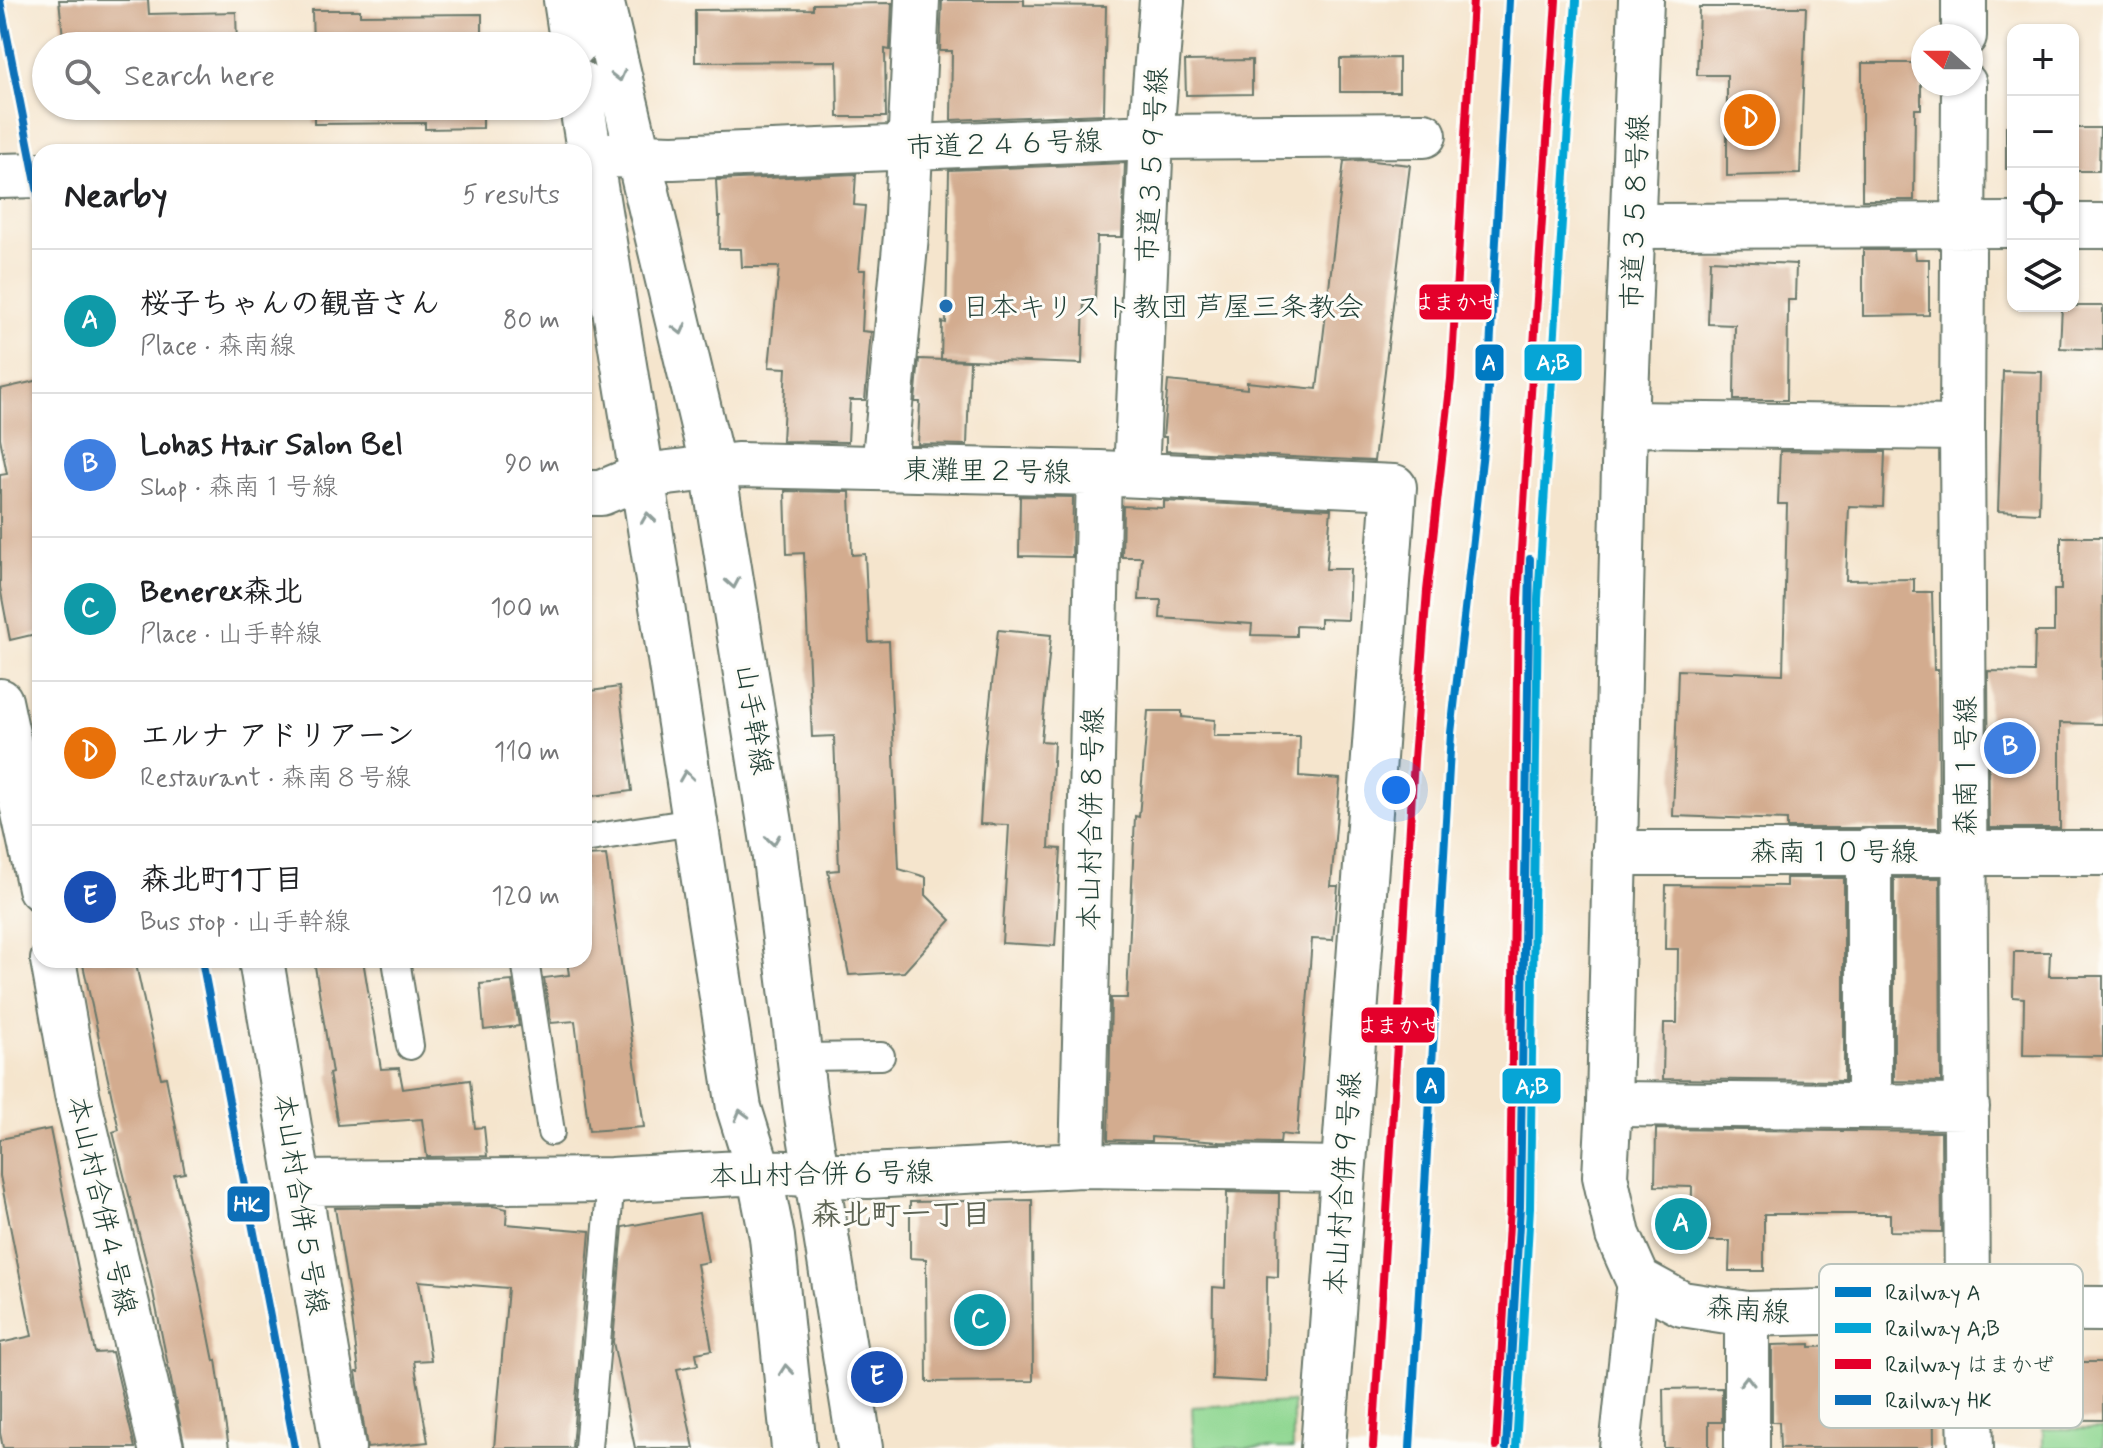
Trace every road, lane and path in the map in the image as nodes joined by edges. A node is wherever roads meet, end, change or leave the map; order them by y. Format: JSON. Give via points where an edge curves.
{"nodes":[{"id":1,"x":566,"y":0,"type":"edge"},
{"id":2,"x":601,"y":0,"type":"edge"},
{"id":3,"x":917,"y":0,"type":"edge"},
{"id":4,"x":1162,"y":0,"type":"edge"},
{"id":5,"x":1641,"y":0,"type":"edge"},
{"id":6,"x":1964,"y":0,"type":"edge"},
{"id":7,"x":1964,"y":24,"type":"edge"},
{"id":8,"x":571,"y":32,"type":"edge"},
{"id":9,"x":1964,"y":96,"type":"edge"},
{"id":10,"x":582,"y":120,"type":"edge"},
{"id":11,"x":1424,"y":135,"type":"dead end"},
{"id":12,"x":1151,"y":137,"type":"junction"},
{"id":13,"x":585,"y":144,"type":"edge"},
{"id":14,"x":910,"y":147,"type":"junction"},
{"id":15,"x":592,"y":155,"type":"edge"},
{"id":16,"x":638,"y":156,"type":"junction"},
{"id":17,"x":32,"y":175,"type":"edge"},
{"id":18,"x":0,"y":176,"type":"edge"},
{"id":19,"x":592,"y":189,"type":"edge"},
{"id":20,"x":1964,"y":225,"type":"junction"},
{"id":21,"x":2007,"y":225,"type":"edge"},
{"id":22,"x":1633,"y":226,"type":"junction"},
{"id":23,"x":2079,"y":226,"type":"edge"},
{"id":24,"x":2103,"y":226,"type":"edge"},
{"id":25,"x":1625,"y":424,"type":"junction"},
{"id":26,"x":1962,"y":428,"type":"junction"},
{"id":27,"x":713,"y":468,"type":"junction"},
{"id":28,"x":884,"y":468,"type":"junction"},
{"id":29,"x":1117,"y":474,"type":"junction"},
{"id":30,"x":642,"y":476,"type":"junction"},
{"id":31,"x":1394,"y":487,"type":"joint"},
{"id":32,"x":592,"y":493,"type":"edge"},
{"id":33,"x":0,"y":701,"type":"edge"},
{"id":34,"x":693,"y":822,"type":"junction"},
{"id":35,"x":592,"y":838,"type":"edge"},
{"id":36,"x":1869,"y":851,"type":"junction"},
{"id":37,"x":1965,"y":851,"type":"junction"},
{"id":38,"x":1614,"y":853,"type":"junction"},
{"id":39,"x":2103,"y":853,"type":"edge"},
{"id":40,"x":25,"y":866,"type":"edge"},
{"id":41,"x":54,"y":968,"type":"edge"},
{"id":42,"x":262,"y":968,"type":"edge"},
{"id":43,"x":397,"y":968,"type":"edge"},
{"id":44,"x":526,"y":968,"type":"edge"},
{"id":45,"x":410,"y":1046,"type":"dead end"},
{"id":46,"x":881,"y":1056,"type":"dead end"},
{"id":47,"x":800,"y":1057,"type":"junction"},
{"id":48,"x":1609,"y":1104,"type":"junction"},
{"id":49,"x":1869,"y":1105,"type":"junction"},
{"id":50,"x":1967,"y":1107,"type":"junction"},
{"id":51,"x":551,"y":1132,"type":"dead end"},
{"id":52,"x":1082,"y":1165,"type":"junction"},
{"id":53,"x":1342,"y":1169,"type":"junction"},
{"id":54,"x":759,"y":1172,"type":"junction"},
{"id":55,"x":816,"y":1174,"type":"junction"},
{"id":56,"x":611,"y":1180,"type":"junction"},
{"id":57,"x":300,"y":1183,"type":"junction"},
{"id":58,"x":1967,"y":1264,"type":"edge"},
{"id":59,"x":1638,"y":1280,"type":"junction"},
{"id":60,"x":2083,"y":1309,"type":"edge"},
{"id":61,"x":2103,"y":1309,"type":"edge"},
{"id":62,"x":1819,"y":1312,"type":"edge"},
{"id":63,"x":1747,"y":1314,"type":"junction"},
{"id":64,"x":1970,"y":1428,"type":"edge"},
{"id":65,"x":161,"y":1448,"type":"edge"},
{"id":66,"x":343,"y":1448,"type":"edge"},
{"id":67,"x":588,"y":1448,"type":"edge"},
{"id":68,"x":794,"y":1448,"type":"edge"},
{"id":69,"x":860,"y":1448,"type":"edge"},
{"id":70,"x":1323,"y":1448,"type":"edge"},
{"id":71,"x":1620,"y":1448,"type":"edge"},
{"id":72,"x":1747,"y":1448,"type":"edge"},
{"id":73,"x":1971,"y":1448,"type":"edge"}],
"edges":[{"from":1,"to":8,"type":"street"},
{"from":2,"to":16,"type":"street","name":"山手幹線","one_way":true},
{"from":3,"to":14,"type":"street"},
{"from":4,"to":12,"type":"street","name":"市道３５９号線"},
{"from":5,"to":22,"type":"street","name":"市道３５８号線"},
{"from":6,"to":7,"type":"street"},
{"from":9,"to":20,"type":"street","name":"森南１号線"},
{"from":10,"to":13,"type":"street"},
{"from":11,"to":12,"type":"street","name":"市道２４６号線"},
{"from":12,"to":14,"type":"street","name":"市道２４６号線"},
{"from":12,"to":29,"type":"street","name":"市道３５９号線"},
{"from":14,"to":16,"type":"street","name":"市道２４６号線"},
{"from":14,"to":28,"type":"street"},
{"from":15,"to":16,"type":"street","name":"市道２４６号線"},
{"from":16,"to":27,"type":"street","name":"山手幹線","one_way":true},
{"from":17,"to":18,"type":"street"},
{"from":19,"to":30,"type":"street"},
{"from":20,"to":21,"type":"street"},
{"from":20,"to":22,"type":"street"},
{"from":20,"to":26,"type":"street","name":"森南１号線"},
{"from":22,"to":25,"type":"street","name":"市道３５８号線"},
{"from":23,"to":24,"type":"street"},
{"from":25,"to":26,"type":"street"},
{"from":25,"to":38,"type":"street","name":"市道３５８号線"},
{"from":26,"to":37,"type":"street","name":"森南１号線"},
{"from":27,"to":28,"type":"street","name":"東灘里２号線"},
{"from":27,"to":30,"type":"street","name":"東灘里２号線"},
{"from":27,"to":47,"type":"street","name":"山手幹線","one_way":true,"via":[[773,842]]},
{"from":28,"to":29,"type":"street","name":"東灘里２号線"},
{"from":29,"to":31,"type":"street","name":"東灘里２号線"},
{"from":29,"to":52,"type":"street","name":"本山村合併８号線"},
{"from":30,"to":32,"type":"street","name":"東灘里２号線"},
{"from":34,"to":30,"type":"street","one_way":true},
{"from":31,"to":53,"type":"street","name":"本山村合併９号線"},
{"from":33,"to":40,"type":"street"},
{"from":34,"to":35,"type":"lane"},
{"from":54,"to":34,"type":"street","one_way":true,"via":[[739,1108]]},
{"from":36,"to":37,"type":"street","name":"森南１０号線"},
{"from":36,"to":38,"type":"street","name":"森南１０号線"},
{"from":36,"to":49,"type":"street"},
{"from":37,"to":39,"type":"street","name":"森南１０号線"},
{"from":37,"to":50,"type":"street","name":"森南１号線"},
{"from":38,"to":48,"type":"street","name":"市道３５８号線"},
{"from":41,"to":65,"type":"street","name":"本山村合併４号線","via":[[77,1094]]},
{"from":42,"to":57,"type":"street","name":"本山村合併５号線"},
{"from":43,"to":45,"type":"lane"},
{"from":44,"to":51,"type":"lane"},
{"from":46,"to":47,"type":"lane"},
{"from":47,"to":55,"type":"street","name":"山手幹線"},
{"from":48,"to":49,"type":"street"},
{"from":48,"to":59,"type":"street","name":"市道３５８号線","via":[[1605,1176],[1618,1235]]},
{"from":49,"to":50,"type":"street"},
{"from":50,"to":58,"type":"street","name":"森南１号線"},
{"from":52,"to":53,"type":"street","name":"本山村合併６号線"},
{"from":52,"to":55,"type":"street","name":"本山村合併６号線"},
{"from":53,"to":70,"type":"street","name":"本山村合併９号線"},
{"from":54,"to":55,"type":"street","name":"本山村合併６号線"},
{"from":54,"to":56,"type":"street","name":"本山村合併６号線"},
{"from":68,"to":54,"type":"street","one_way":true,"via":[[772,1237]]},
{"from":55,"to":69,"type":"street","name":"山手幹線"},
{"from":56,"to":57,"type":"street","name":"本山村合併６号線"},
{"from":56,"to":67,"type":"lane"},
{"from":57,"to":66,"type":"street","name":"本山村合併５号線"},
{"from":59,"to":63,"type":"street","name":"森南線","via":[[1682,1304]]},
{"from":59,"to":71,"type":"street"},
{"from":60,"to":61,"type":"street","name":"森南線"},
{"from":62,"to":63,"type":"street","name":"森南線"},
{"from":72,"to":63,"type":"street","one_way":true},
{"from":64,"to":73,"type":"street","name":"森南１号線"}]}
